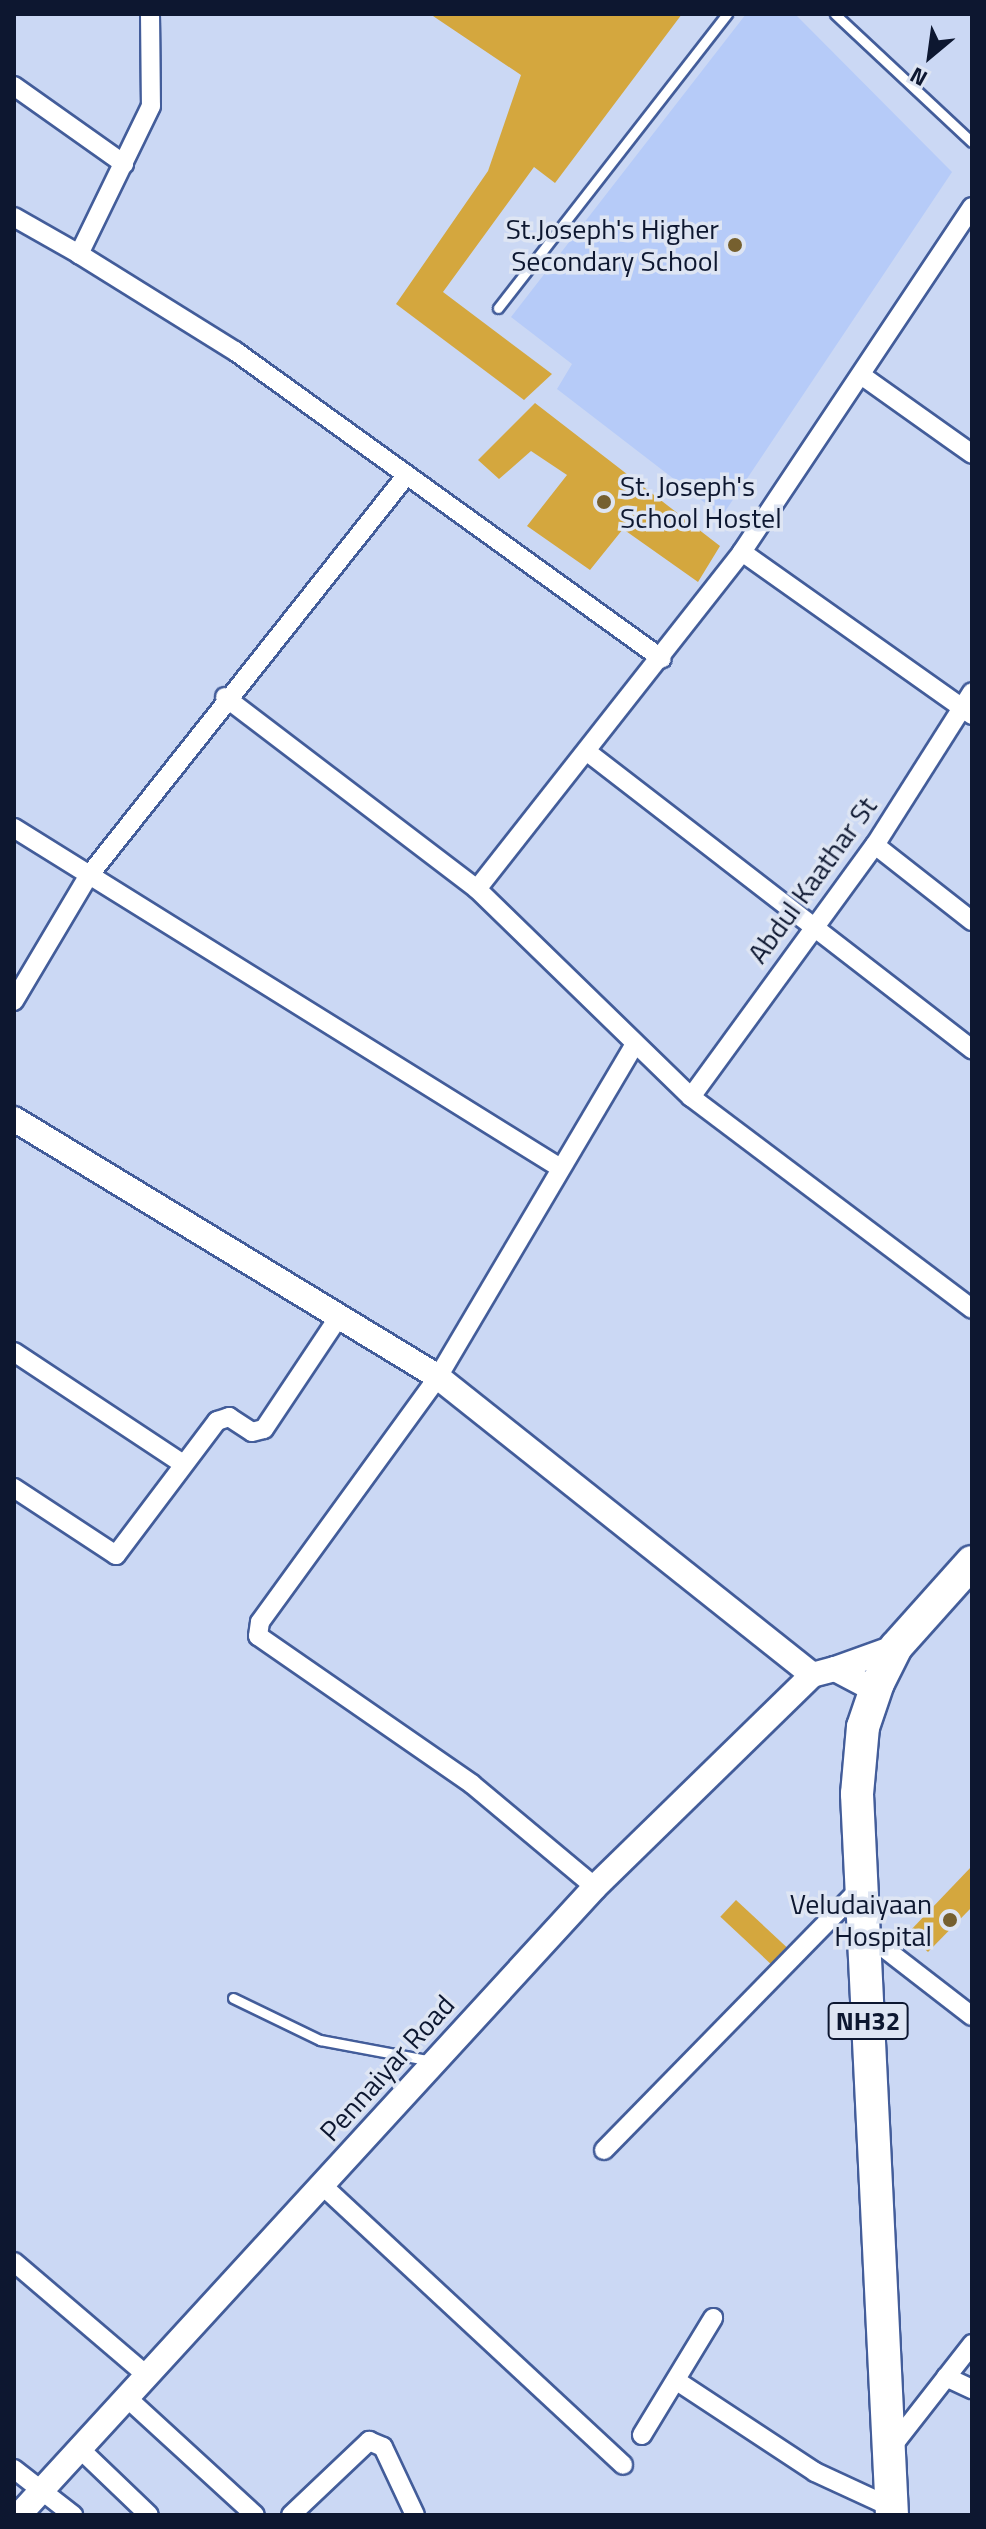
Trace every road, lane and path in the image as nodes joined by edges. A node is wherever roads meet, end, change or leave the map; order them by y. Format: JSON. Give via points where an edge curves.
{"nodes":[{"id":1,"x":150,"y":14,"type":"edge"},
{"id":2,"x":727,"y":14,"type":"edge"},
{"id":3,"x":835,"y":14,"type":"edge"},
{"id":4,"x":14,"y":86,"type":"edge"},
{"id":5,"x":972,"y":142,"type":"edge"},
{"id":6,"x":124,"y":164,"type":"junction"},
{"id":7,"x":972,"y":207,"type":"edge"},
{"id":8,"x":14,"y":217,"type":"edge"},
{"id":9,"x":79,"y":254,"type":"junction"},
{"id":10,"x":498,"y":308,"type":"dead end"},
{"id":11,"x":861,"y":375,"type":"junction"},
{"id":12,"x":972,"y":454,"type":"edge"},
{"id":13,"x":405,"y":477,"type":"junction"},
{"id":14,"x":742,"y":552,"type":"junction"},
{"id":15,"x":662,"y":659,"type":"junction"},
{"id":16,"x":972,"y":692,"type":"edge"},
{"id":17,"x":225,"y":697,"type":"junction"},
{"id":18,"x":967,"y":712,"type":"edge"},
{"id":19,"x":590,"y":754,"type":"junction"},
{"id":20,"x":14,"y":828,"type":"edge"},
{"id":21,"x":875,"y":845,"type":"junction"},
{"id":22,"x":87,"y":878,"type":"junction"},
{"id":23,"x":477,"y":889,"type":"junction"},
{"id":24,"x":972,"y":921,"type":"edge"},
{"id":25,"x":815,"y":925,"type":"junction"},
{"id":26,"x":14,"y":1001,"type":"edge"},
{"id":27,"x":634,"y":1045,"type":"junction"},
{"id":28,"x":972,"y":1049,"type":"edge"},
{"id":29,"x":691,"y":1097,"type":"junction"},
{"id":30,"x":14,"y":1119,"type":"edge"},
{"id":31,"x":557,"y":1166,"type":"junction"},
{"id":32,"x":972,"y":1309,"type":"edge"},
{"id":33,"x":340,"y":1315,"type":"junction"},
{"id":34,"x":14,"y":1352,"type":"edge"},
{"id":35,"x":438,"y":1377,"type":"junction"},
{"id":36,"x":182,"y":1463,"type":"junction"},
{"id":37,"x":14,"y":1488,"type":"edge"},
{"id":38,"x":972,"y":1562,"type":"edge"},
{"id":39,"x":896,"y":1647,"type":"junction"},
{"id":40,"x":824,"y":1672,"type":"junction"},
{"id":41,"x":875,"y":1690,"type":"junction"},
{"id":42,"x":595,"y":1887,"type":"junction"},
{"id":43,"x":860,"y":1889,"type":"junction"},
{"id":44,"x":862,"y":1931,"type":"junction"},
{"id":45,"x":233,"y":1998,"type":"dead end"},
{"id":46,"x":972,"y":2016,"type":"edge"},
{"id":47,"x":432,"y":2061,"type":"junction"},
{"id":48,"x":604,"y":2150,"type":"dead end"},
{"id":49,"x":322,"y":2185,"type":"junction"},
{"id":50,"x":14,"y":2262,"type":"edge"},
{"id":51,"x":713,"y":2318,"type":"dead end"},
{"id":52,"x":972,"y":2344,"type":"edge"},
{"id":53,"x":144,"y":2373,"type":"junction"},
{"id":54,"x":946,"y":2377,"type":"junction"},
{"id":55,"x":677,"y":2381,"type":"junction"},
{"id":56,"x":972,"y":2389,"type":"edge"},
{"id":57,"x":125,"y":2396,"type":"junction"},
{"id":58,"x":642,"y":2435,"type":"dead end"},
{"id":59,"x":894,"y":2444,"type":"junction"},
{"id":60,"x":78,"y":2447,"type":"junction"},
{"id":61,"x":623,"y":2465,"type":"dead end"},
{"id":62,"x":14,"y":2469,"type":"edge"},
{"id":63,"x":38,"y":2490,"type":"junction"},
{"id":64,"x":892,"y":2511,"type":"edge"},
{"id":65,"x":19,"y":2515,"type":"edge"},
{"id":66,"x":73,"y":2515,"type":"edge"},
{"id":67,"x":149,"y":2515,"type":"edge"},
{"id":68,"x":255,"y":2515,"type":"edge"},
{"id":69,"x":291,"y":2515,"type":"edge"},
{"id":70,"x":415,"y":2515,"type":"edge"}],
"edges":[{"from":1,"to":6,"type":"street","via":[[151,106]]},
{"from":2,"to":10,"type":"lane"},
{"from":3,"to":5,"type":"lane"},
{"from":4,"to":6,"type":"street"},
{"from":6,"to":9,"type":"street"},
{"from":7,"to":11,"type":"street"},
{"from":8,"to":9,"type":"street"},
{"from":9,"to":13,"type":"street","via":[[235,351]]},
{"from":11,"to":12,"type":"street"},
{"from":11,"to":14,"type":"street"},
{"from":13,"to":15,"type":"street"},
{"from":13,"to":17,"type":"street"},
{"from":14,"to":15,"type":"street"},
{"from":14,"to":18,"type":"street"},
{"from":15,"to":19,"type":"street"},
{"from":16,"to":18,"type":"street","name":"Abdul Kaathar St"},
{"from":17,"to":22,"type":"street"},
{"from":17,"to":23,"type":"street"},
{"from":18,"to":21,"type":"street","name":"Abdul Kaathar St"},
{"from":19,"to":23,"type":"street"},
{"from":19,"to":25,"type":"street"},
{"from":20,"to":22,"type":"street"},
{"from":21,"to":24,"type":"street"},
{"from":21,"to":25,"type":"street","name":"Abdul Kaathar St"},
{"from":22,"to":26,"type":"street"},
{"from":22,"to":31,"type":"street"},
{"from":23,"to":27,"type":"street"},
{"from":25,"to":28,"type":"street"},
{"from":25,"to":29,"type":"street","name":"Abdul Kaathar St"},
{"from":27,"to":29,"type":"street"},
{"from":27,"to":31,"type":"street"},
{"from":29,"to":32,"type":"street"},
{"from":30,"to":33,"type":"street"},
{"from":31,"to":35,"type":"street"},
{"from":33,"to":35,"type":"street"},
{"from":33,"to":36,"type":"street","via":[[264,1429],[252,1432],[229,1417],[217,1421]]},
{"from":34,"to":36,"type":"street"},
{"from":35,"to":40,"type":"street"},
{"from":35,"to":42,"type":"street","via":[[260,1622],[258,1636],[472,1784]]},
{"from":36,"to":37,"type":"street","via":[[116,1555]]},
{"from":38,"to":39,"type":"highway","number":"NH32"},
{"from":39,"to":40,"type":"street"},
{"from":39,"to":41,"type":"highway","number":"NH32"},
{"from":40,"to":41,"type":"street"},
{"from":40,"to":42,"type":"street","name":"Pennaiyar Road"},
{"from":41,"to":43,"type":"highway","number":"NH32","via":[[858,1781]]},
{"from":42,"to":47,"type":"street","name":"Pennaiyar Road"},
{"from":43,"to":44,"type":"highway","number":"NH32"},
{"from":43,"to":48,"type":"street"},
{"from":44,"to":46,"type":"street"},
{"from":44,"to":59,"type":"highway","number":"NH32"},
{"from":45,"to":47,"type":"lane","via":[[320,2040]]},
{"from":47,"to":49,"type":"street","name":"Pennaiyar Road"},
{"from":49,"to":53,"type":"street","name":"Pennaiyar Road"},
{"from":49,"to":61,"type":"street"},
{"from":50,"to":53,"type":"street"},
{"from":51,"to":55,"type":"street"},
{"from":52,"to":54,"type":"street"},
{"from":53,"to":57,"type":"street","name":"Pennaiyar Road"},
{"from":54,"to":56,"type":"street"},
{"from":54,"to":59,"type":"street"},
{"from":55,"to":58,"type":"street"},
{"from":55,"to":64,"type":"street","via":[[815,2472]]},
{"from":57,"to":60,"type":"street","name":"Pennaiyar Road"},
{"from":57,"to":68,"type":"street"},
{"from":59,"to":64,"type":"highway","number":"NH32"},
{"from":60,"to":63,"type":"street","name":"Pennaiyar Road"},
{"from":60,"to":67,"type":"street"},
{"from":62,"to":63,"type":"street"},
{"from":63,"to":65,"type":"street","name":"Pennaiyar Road"},
{"from":63,"to":66,"type":"street"},
{"from":69,"to":70,"type":"street","via":[[369,2441],[383,2447]]}]}
